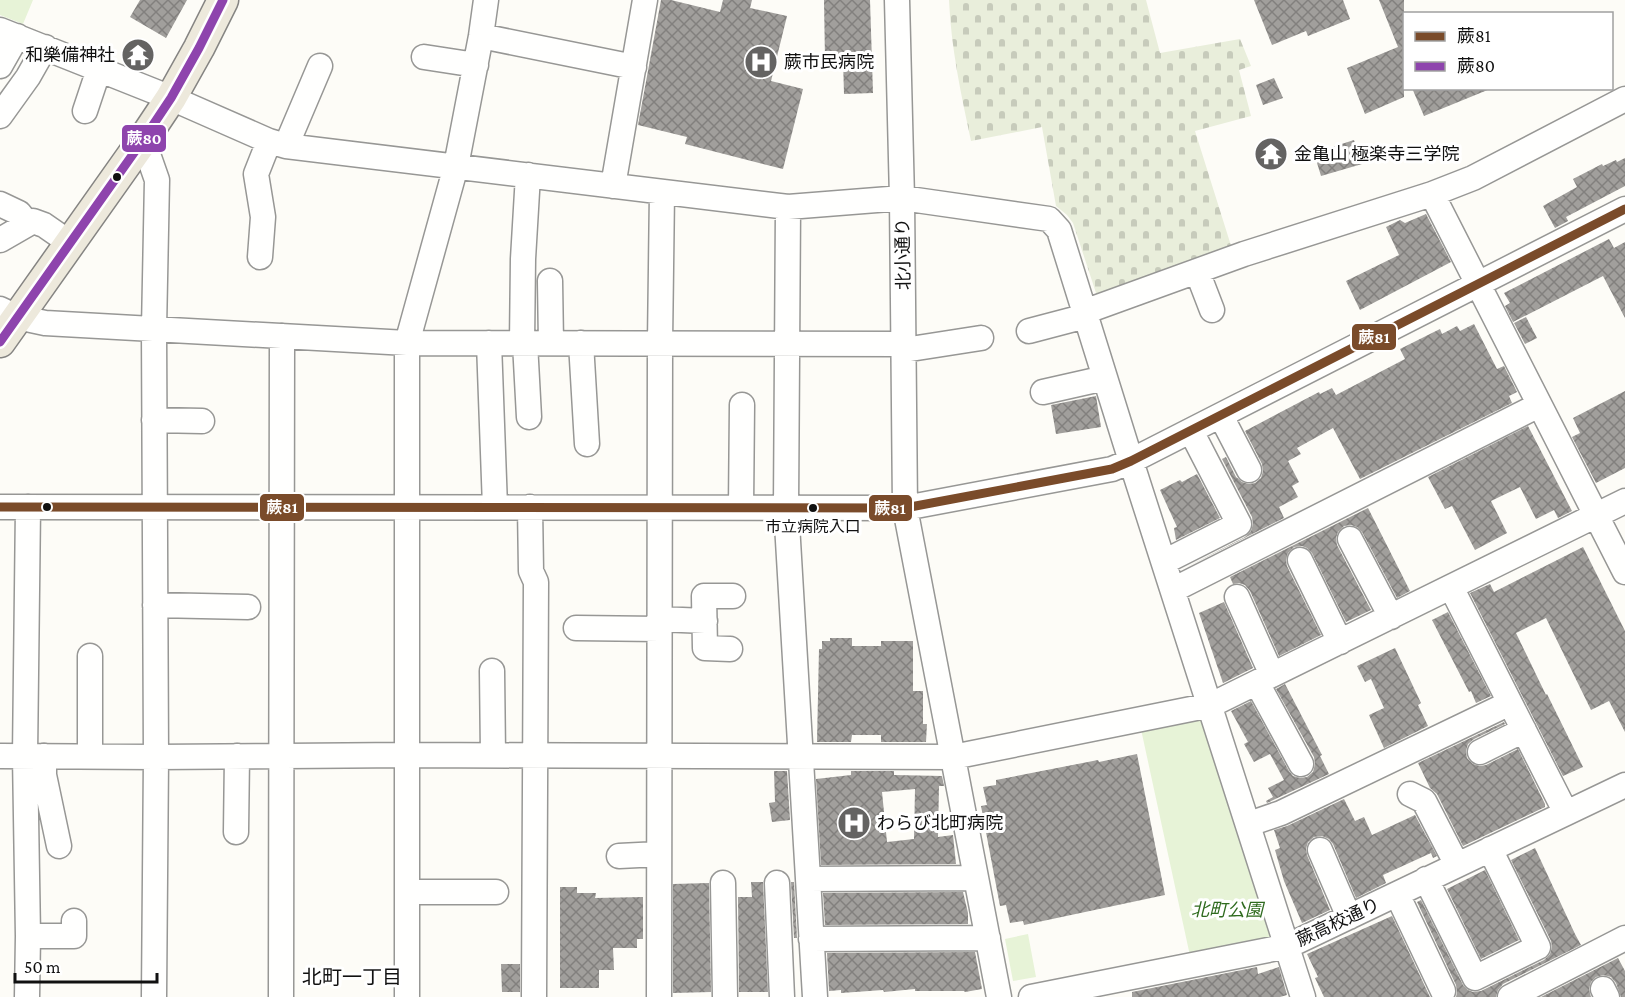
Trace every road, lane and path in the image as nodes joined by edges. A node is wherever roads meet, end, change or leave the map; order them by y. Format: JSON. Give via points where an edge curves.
{"nodes":[{"id":1,"x":223,"y":0,"type":"edge"},
{"id":2,"x":645,"y":0,"type":"edge"},
{"id":3,"x":897,"y":0,"type":"edge"},
{"id":4,"x":480,"y":1,"type":"edge"},
{"id":5,"x":9,"y":33,"type":"edge"},
{"id":6,"x":481,"y":36,"type":"junction"},
{"id":7,"x":45,"y":47,"type":"junction"},
{"id":8,"x":424,"y":57,"type":"dead end"},
{"id":9,"x":476,"y":65,"type":"junction"},
{"id":10,"x":0,"y":66,"type":"edge"},
{"id":11,"x":320,"y":66,"type":"dead end"},
{"id":12,"x":633,"y":66,"type":"junction"},
{"id":13,"x":99,"y":69,"type":"junction"},
{"id":14,"x":171,"y":98,"type":"junction"},
{"id":15,"x":1625,"y":99,"type":"edge"},
{"id":16,"x":84,"y":111,"type":"dead end"},
{"id":17,"x":0,"y":116,"type":"edge"},
{"id":18,"x":143,"y":140,"type":"junction"},
{"id":19,"x":278,"y":143,"type":"junction"},
{"id":20,"x":456,"y":166,"type":"junction"},
{"id":21,"x":528,"y":175,"type":"junction"},
{"id":22,"x":613,"y":186,"type":"junction"},
{"id":23,"x":662,"y":192,"type":"junction"},
{"id":24,"x":1432,"y":194,"type":"junction"},
{"id":25,"x":902,"y":198,"type":"junction"},
{"id":26,"x":0,"y":204,"type":"edge"},
{"id":27,"x":788,"y":207,"type":"junction"},
{"id":28,"x":1625,"y":209,"type":"edge"},
{"id":29,"x":27,"y":223,"type":"junction"},
{"id":30,"x":0,"y":240,"type":"edge"},
{"id":31,"x":70,"y":243,"type":"junction"},
{"id":32,"x":260,"y":257,"type":"dead end"},
{"id":33,"x":1197,"y":271,"type":"junction"},
{"id":34,"x":550,"y":281,"type":"dead end"},
{"id":35,"x":1477,"y":284,"type":"junction"},
{"id":36,"x":1212,"y":310,"type":"dead end"},
{"id":37,"x":9,"y":313,"type":"edge"},
{"id":38,"x":1085,"y":314,"type":"junction"},
{"id":39,"x":154,"y":328,"type":"junction"},
{"id":40,"x":1029,"y":331,"type":"dead end"},
{"id":41,"x":282,"y":336,"type":"junction"},
{"id":42,"x":981,"y":338,"type":"dead end"},
{"id":43,"x":0,"y":342,"type":"edge"},
{"id":44,"x":407,"y":343,"type":"junction"},
{"id":45,"x":489,"y":343,"type":"junction"},
{"id":46,"x":523,"y":343,"type":"junction"},
{"id":47,"x":550,"y":343,"type":"junction"},
{"id":48,"x":581,"y":343,"type":"junction"},
{"id":49,"x":660,"y":343,"type":"junction"},
{"id":50,"x":786,"y":343,"type":"junction"},
{"id":51,"x":904,"y":347,"type":"junction"},
{"id":52,"x":1105,"y":378,"type":"junction"},
{"id":53,"x":1042,"y":392,"type":"dead end"},
{"id":54,"x":742,"y":405,"type":"dead end"},
{"id":55,"x":1539,"y":405,"type":"junction"},
{"id":56,"x":1221,"y":416,"type":"junction"},
{"id":57,"x":529,"y":417,"type":"dead end"},
{"id":58,"x":154,"y":420,"type":"junction"},
{"id":59,"x":201,"y":421,"type":"dead end"},
{"id":60,"x":1191,"y":431,"type":"junction"},
{"id":61,"x":587,"y":444,"type":"dead end"},
{"id":62,"x":1131,"y":461,"type":"junction"},
{"id":63,"x":1249,"y":470,"type":"dead end"},
{"id":64,"x":1625,"y":501,"type":"edge"},
{"id":65,"x":0,"y":507,"type":"edge"},
{"id":66,"x":28,"y":507,"type":"junction"},
{"id":67,"x":154,"y":507,"type":"junction"},
{"id":68,"x":282,"y":507,"type":"junction"},
{"id":69,"x":407,"y":507,"type":"junction"},
{"id":70,"x":495,"y":507,"type":"junction"},
{"id":71,"x":530,"y":507,"type":"junction"},
{"id":72,"x":660,"y":507,"type":"junction"},
{"id":73,"x":741,"y":507,"type":"junction"},
{"id":74,"x":786,"y":507,"type":"junction"},
{"id":75,"x":905,"y":508,"type":"junction"},
{"id":76,"x":1596,"y":516,"type":"junction"},
{"id":77,"x":1350,"y":539,"type":"dead end"},
{"id":78,"x":1300,"y":560,"type":"dead end"},
{"id":79,"x":1164,"y":562,"type":"junction"},
{"id":80,"x":1625,"y":572,"type":"edge"},
{"id":81,"x":1451,"y":587,"type":"junction"},
{"id":82,"x":1173,"y":590,"type":"junction"},
{"id":83,"x":733,"y":596,"type":"dead end"},
{"id":84,"x":1237,"y":597,"type":"dead end"},
{"id":85,"x":154,"y":605,"type":"junction"},
{"id":86,"x":248,"y":607,"type":"dead end"},
{"id":87,"x":1391,"y":617,"type":"junction"},
{"id":88,"x":705,"y":621,"type":"junction"},
{"id":89,"x":659,"y":624,"type":"junction"},
{"id":90,"x":576,"y":628,"type":"dead end"},
{"id":91,"x":1340,"y":642,"type":"junction"},
{"id":92,"x":730,"y":649,"type":"dead end"},
{"id":93,"x":90,"y":656,"type":"dead end"},
{"id":94,"x":492,"y":670,"type":"dead end"},
{"id":95,"x":1264,"y":679,"type":"junction"},
{"id":96,"x":1510,"y":703,"type":"junction"},
{"id":97,"x":1210,"y":705,"type":"junction"},
{"id":98,"x":1524,"y":730,"type":"junction"},
{"id":99,"x":1480,"y":752,"type":"dead end"},
{"id":100,"x":407,"y":755,"type":"junction"},
{"id":101,"x":493,"y":755,"type":"junction"},
{"id":102,"x":0,"y":756,"type":"edge"},
{"id":103,"x":35,"y":756,"type":"junction"},
{"id":104,"x":90,"y":756,"type":"junction"},
{"id":105,"x":156,"y":756,"type":"junction"},
{"id":106,"x":237,"y":756,"type":"junction"},
{"id":107,"x":281,"y":756,"type":"junction"},
{"id":108,"x":535,"y":756,"type":"junction"},
{"id":109,"x":659,"y":756,"type":"junction"},
{"id":110,"x":801,"y":756,"type":"junction"},
{"id":111,"x":953,"y":757,"type":"junction"},
{"id":112,"x":1301,"y":764,"type":"dead end"},
{"id":113,"x":1625,"y":785,"type":"edge"},
{"id":114,"x":1410,"y":794,"type":"dead end"},
{"id":115,"x":1566,"y":813,"type":"junction"},
{"id":116,"x":1249,"y":824,"type":"junction"},
{"id":117,"x":236,"y":832,"type":"dead end"},
{"id":118,"x":59,"y":846,"type":"dead end"},
{"id":119,"x":1320,"y":849,"type":"dead end"},
{"id":120,"x":1490,"y":849,"type":"junction"},
{"id":121,"x":659,"y":854,"type":"junction"},
{"id":122,"x":619,"y":856,"type":"dead end"},
{"id":123,"x":1457,"y":865,"type":"junction"},
{"id":124,"x":976,"y":878,"type":"junction"},
{"id":125,"x":808,"y":879,"type":"junction"},
{"id":126,"x":1426,"y":879,"type":"junction"},
{"id":127,"x":723,"y":883,"type":"dead end"},
{"id":128,"x":777,"y":883,"type":"dead end"},
{"id":129,"x":407,"y":892,"type":"junction"},
{"id":130,"x":496,"y":892,"type":"dead end"},
{"id":131,"x":1397,"y":894,"type":"junction"},
{"id":132,"x":1349,"y":916,"type":"junction"},
{"id":133,"x":74,"y":921,"type":"dead end"},
{"id":134,"x":28,"y":936,"type":"junction"},
{"id":135,"x":988,"y":938,"type":"junction"},
{"id":136,"x":1625,"y":938,"type":"edge"},
{"id":137,"x":811,"y":939,"type":"junction"},
{"id":138,"x":1288,"y":946,"type":"junction"},
{"id":139,"x":1131,"y":987,"type":"edge"},
{"id":140,"x":1443,"y":991,"type":"dead end"},
{"id":141,"x":27,"y":997,"type":"edge"},
{"id":142,"x":154,"y":997,"type":"edge"},
{"id":143,"x":281,"y":997,"type":"edge"},
{"id":144,"x":407,"y":997,"type":"edge"},
{"id":145,"x":534,"y":997,"type":"edge"},
{"id":146,"x":659,"y":997,"type":"edge"},
{"id":147,"x":725,"y":997,"type":"edge"},
{"id":148,"x":782,"y":997,"type":"edge"},
{"id":149,"x":815,"y":997,"type":"edge"},
{"id":150,"x":999,"y":997,"type":"edge"},
{"id":151,"x":1031,"y":997,"type":"edge"},
{"id":152,"x":1303,"y":997,"type":"edge"},
{"id":153,"x":1510,"y":997,"type":"edge"}],
"edges":[{"from":1,"to":14,"type":"main road"},
{"from":2,"to":12,"type":"street"},
{"from":3,"to":25,"type":"street","name":"北小通り"},
{"from":4,"to":6,"type":"street"},
{"from":5,"to":7,"type":"street"},
{"from":5,"to":10,"type":"street"},
{"from":6,"to":9,"type":"street"},
{"from":6,"to":12,"type":"street"},
{"from":7,"to":13,"type":"street"},
{"from":7,"to":17,"type":"street"},
{"from":8,"to":9,"type":"street"},
{"from":9,"to":20,"type":"street"},
{"from":11,"to":19,"type":"street"},
{"from":12,"to":22,"type":"street"},
{"from":13,"to":14,"type":"street"},
{"from":13,"to":16,"type":"street"},
{"from":14,"to":18,"type":"main road"},
{"from":14,"to":19,"type":"street"},
{"from":15,"to":24,"type":"street","via":[[1473,178]]},
{"from":18,"to":31,"type":"main road"},
{"from":18,"to":39,"type":"street","via":[[157,180]]},
{"from":19,"to":20,"type":"street"},
{"from":19,"to":32,"type":"street","via":[[256,174],[263,217]]},
{"from":20,"to":21,"type":"street"},
{"from":20,"to":44,"type":"street"},
{"from":21,"to":22,"type":"street"},
{"from":21,"to":46,"type":"street","via":[[522,259]]},
{"from":22,"to":23,"type":"street"},
{"from":23,"to":27,"type":"street"},
{"from":23,"to":49,"type":"street"},
{"from":24,"to":33,"type":"street"},
{"from":24,"to":35,"type":"street"},
{"from":25,"to":27,"type":"street"},
{"from":25,"to":38,"type":"street","via":[[1049,219],[1059,230]]},
{"from":25,"to":51,"type":"street","name":"北小通り"},
{"from":26,"to":29,"type":"street","via":[[19,213]]},
{"from":27,"to":50,"type":"street"},
{"from":28,"to":35,"type":"street"},
{"from":29,"to":30,"type":"street"},
{"from":29,"to":31,"type":"street","via":[[44,225]]},
{"from":31,"to":37,"type":"main road"},
{"from":33,"to":36,"type":"street"},
{"from":33,"to":38,"type":"street"},
{"from":34,"to":47,"type":"street"},
{"from":35,"to":55,"type":"street"},
{"from":35,"to":56,"type":"street"},
{"from":37,"to":39,"type":"street","via":[[45,323]]},
{"from":37,"to":43,"type":"main road"},
{"from":38,"to":40,"type":"street"},
{"from":38,"to":52,"type":"street"},
{"from":39,"to":41,"type":"street"},
{"from":39,"to":58,"type":"street"},
{"from":41,"to":44,"type":"street"},
{"from":41,"to":68,"type":"street"},
{"from":42,"to":51,"type":"street"},
{"from":44,"to":45,"type":"street"},
{"from":44,"to":69,"type":"street"},
{"from":45,"to":46,"type":"street"},
{"from":45,"to":70,"type":"street"},
{"from":46,"to":47,"type":"street"},
{"from":46,"to":57,"type":"street"},
{"from":47,"to":48,"type":"street"},
{"from":48,"to":49,"type":"street"},
{"from":48,"to":61,"type":"street"},
{"from":49,"to":50,"type":"street"},
{"from":49,"to":72,"type":"street"},
{"from":50,"to":51,"type":"street"},
{"from":50,"to":74,"type":"street"},
{"from":51,"to":75,"type":"street","name":"北小通り"},
{"from":52,"to":53,"type":"street"},
{"from":52,"to":62,"type":"street"},
{"from":54,"to":73,"type":"street"},
{"from":55,"to":76,"type":"street"},
{"from":55,"to":82,"type":"street"},
{"from":56,"to":60,"type":"street"},
{"from":56,"to":63,"type":"street"},
{"from":58,"to":59,"type":"street"},
{"from":58,"to":67,"type":"street"},
{"from":60,"to":62,"type":"street"},
{"from":60,"to":79,"type":"street","via":[[1239,524]]},
{"from":62,"to":75,"type":"street","via":[[1112,469]]},
{"from":62,"to":79,"type":"street"},
{"from":64,"to":76,"type":"street"},
{"from":65,"to":66,"type":"street"},
{"from":66,"to":67,"type":"street"},
{"from":66,"to":103,"type":"street"},
{"from":67,"to":68,"type":"street"},
{"from":67,"to":85,"type":"street"},
{"from":68,"to":69,"type":"street"},
{"from":68,"to":107,"type":"street"},
{"from":69,"to":70,"type":"street"},
{"from":69,"to":100,"type":"street"},
{"from":70,"to":71,"type":"street"},
{"from":71,"to":72,"type":"street"},
{"from":71,"to":108,"type":"street","via":[[531,571],[536,582]]},
{"from":72,"to":73,"type":"street"},
{"from":72,"to":89,"type":"street"},
{"from":73,"to":74,"type":"street"},
{"from":74,"to":75,"type":"street"},
{"from":74,"to":110,"type":"street"},
{"from":75,"to":111,"type":"street","name":"北小通り"},
{"from":76,"to":80,"type":"street"},
{"from":76,"to":81,"type":"street"},
{"from":77,"to":87,"type":"street"},
{"from":78,"to":91,"type":"street"},
{"from":79,"to":82,"type":"street"},
{"from":81,"to":87,"type":"street"},
{"from":81,"to":96,"type":"street"},
{"from":82,"to":97,"type":"street"},
{"from":83,"to":88,"type":"street","via":[[704,596]]},
{"from":84,"to":95,"type":"street"},
{"from":85,"to":86,"type":"street"},
{"from":85,"to":105,"type":"street"},
{"from":87,"to":91,"type":"street"},
{"from":88,"to":89,"type":"street"},
{"from":88,"to":92,"type":"street","via":[[705,648]]},
{"from":89,"to":90,"type":"street"},
{"from":89,"to":109,"type":"street"},
{"from":91,"to":95,"type":"street"},
{"from":93,"to":104,"type":"street"},
{"from":94,"to":101,"type":"street"},
{"from":95,"to":97,"type":"street"},
{"from":95,"to":112,"type":"street"},
{"from":96,"to":98,"type":"street"},
{"from":96,"to":116,"type":"street","via":[[1281,813]]},
{"from":97,"to":111,"type":"street"},
{"from":97,"to":116,"type":"street"},
{"from":98,"to":99,"type":"street"},
{"from":98,"to":115,"type":"street"},
{"from":100,"to":101,"type":"street"},
{"from":100,"to":107,"type":"street"},
{"from":100,"to":129,"type":"street"},
{"from":101,"to":108,"type":"street"},
{"from":102,"to":103,"type":"street"},
{"from":103,"to":104,"type":"street"},
{"from":103,"to":118,"type":"street","via":[[44,775]]},
{"from":103,"to":134,"type":"street"},
{"from":104,"to":105,"type":"street"},
{"from":105,"to":106,"type":"street"},
{"from":105,"to":142,"type":"street"},
{"from":106,"to":107,"type":"street"},
{"from":106,"to":117,"type":"street"},
{"from":107,"to":143,"type":"street"},
{"from":108,"to":109,"type":"street"},
{"from":108,"to":145,"type":"street"},
{"from":109,"to":110,"type":"street"},
{"from":109,"to":121,"type":"street"},
{"from":110,"to":111,"type":"street"},
{"from":110,"to":125,"type":"street"},
{"from":111,"to":124,"type":"street","name":"北小通り"},
{"from":113,"to":115,"type":"street","name":"蕨高校通り"},
{"from":114,"to":123,"type":"street","via":[[1424,801]]},
{"from":115,"to":120,"type":"street","name":"蕨高校通り"},
{"from":116,"to":138,"type":"street"},
{"from":119,"to":132,"type":"street"},
{"from":120,"to":123,"type":"street","name":"蕨高校通り"},
{"from":120,"to":126,"type":"street","via":[[1538,947],[1475,978]]},
{"from":121,"to":122,"type":"street"},
{"from":121,"to":146,"type":"street"},
{"from":123,"to":126,"type":"street","name":"蕨高校通り"},
{"from":124,"to":125,"type":"street"},
{"from":124,"to":135,"type":"street","name":"北小通り"},
{"from":125,"to":137,"type":"street"},
{"from":126,"to":131,"type":"street","name":"蕨高校通り"},
{"from":127,"to":147,"type":"street"},
{"from":128,"to":148,"type":"street"},
{"from":129,"to":130,"type":"street"},
{"from":129,"to":144,"type":"street"},
{"from":131,"to":132,"type":"street","name":"蕨高校通り"},
{"from":131,"to":140,"type":"street"},
{"from":132,"to":138,"type":"street","name":"蕨高校通り"},
{"from":133,"to":134,"type":"street","via":[[74,936]]},
{"from":134,"to":141,"type":"street"},
{"from":135,"to":137,"type":"street"},
{"from":135,"to":150,"type":"street","name":"北小通り"},
{"from":136,"to":153,"type":"street"},
{"from":137,"to":149,"type":"street"},
{"from":138,"to":139,"type":"street","name":"蕨高校通り"},
{"from":138,"to":152,"type":"street"},
{"from":139,"to":151,"type":"street","name":"蕨高校通り"}]}
